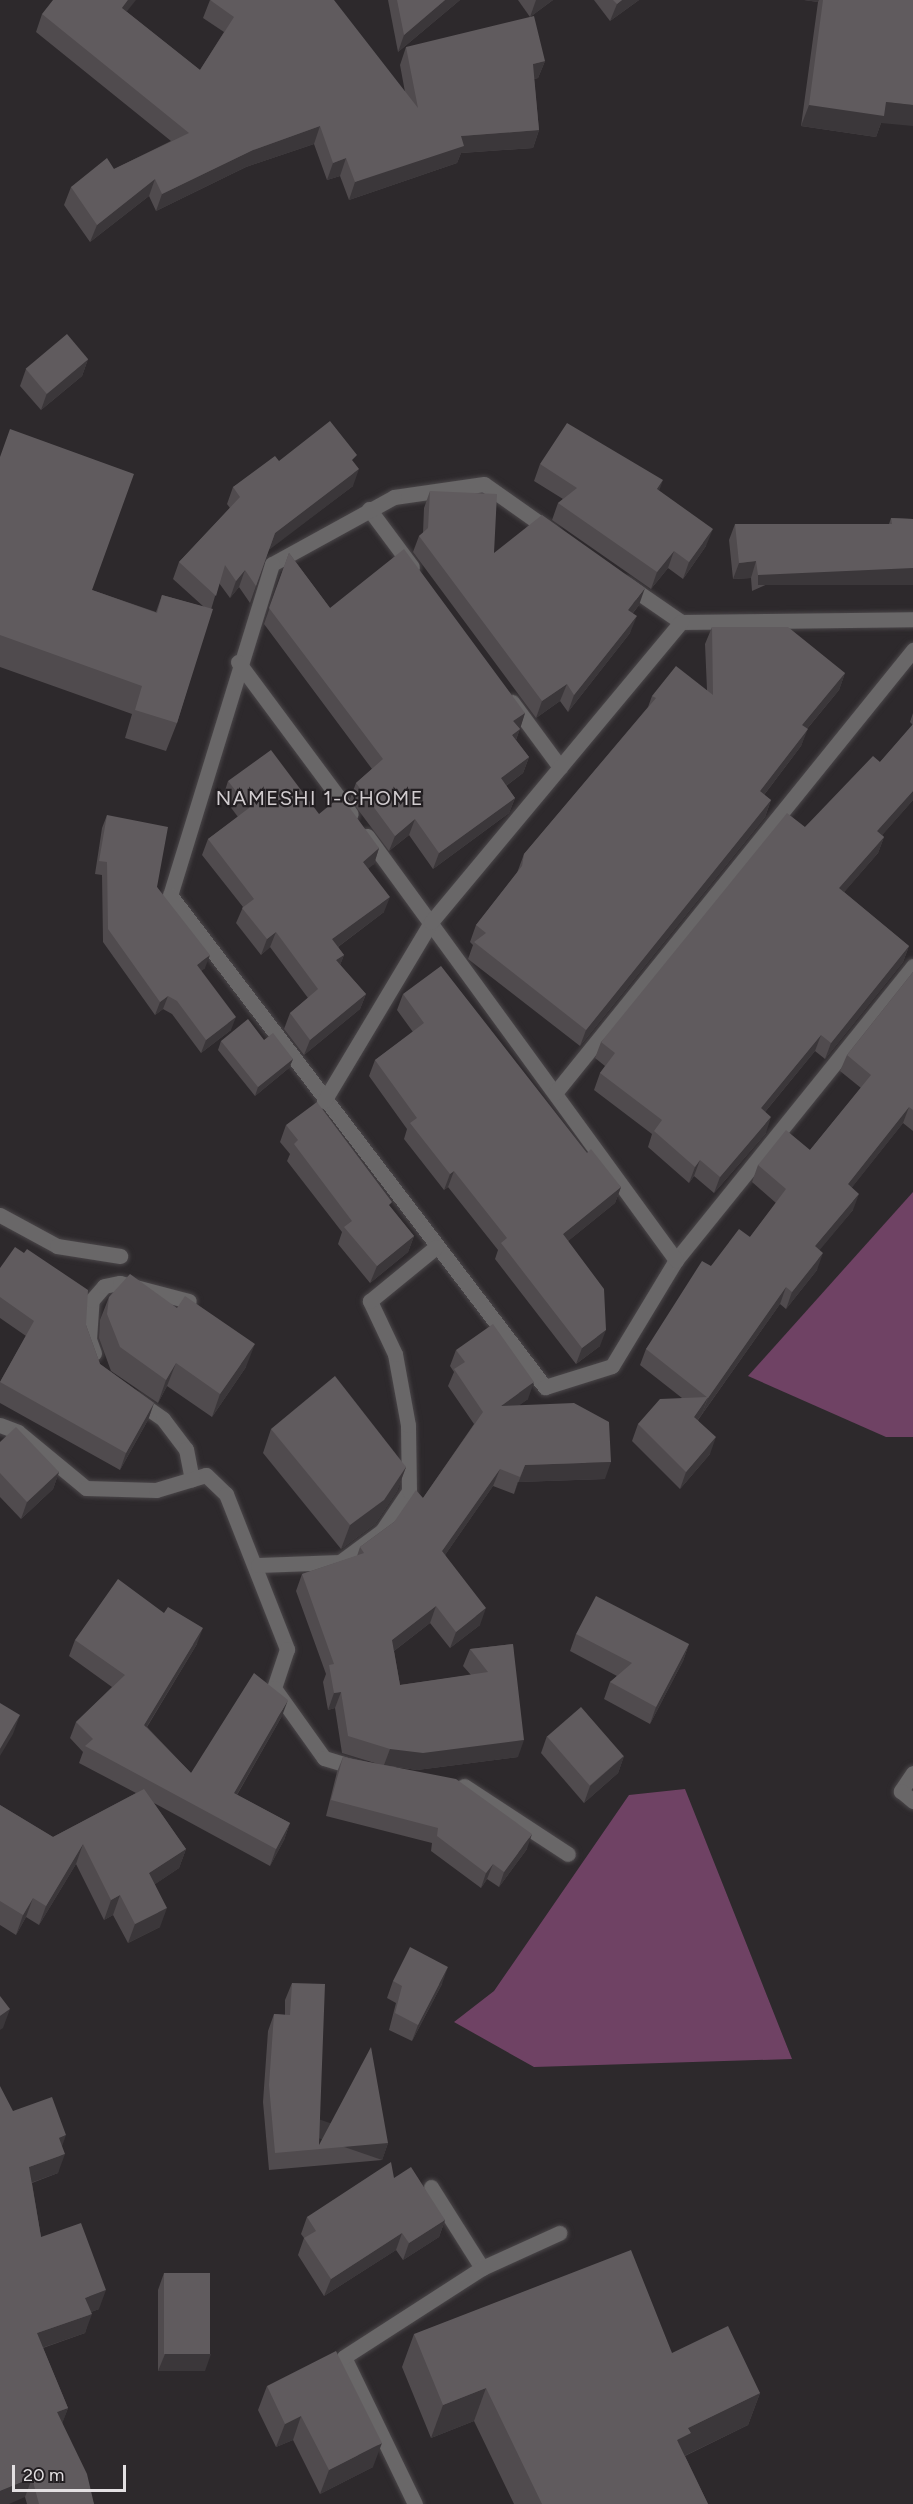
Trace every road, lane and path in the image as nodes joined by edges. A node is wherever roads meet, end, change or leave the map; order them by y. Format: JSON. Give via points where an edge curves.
{"nodes":[{"id":1,"x":369,"y":509,"type":"junction"},
{"id":2,"x":568,"y":543,"type":"edge"},
{"id":3,"x":615,"y":576,"type":"edge"},
{"id":4,"x":425,"y":586,"type":"edge"},
{"id":5,"x":913,"y":619,"type":"edge"},
{"id":6,"x":681,"y":622,"type":"junction"},
{"id":7,"x":913,"y":650,"type":"edge"},
{"id":8,"x":238,"y":662,"type":"junction"},
{"id":9,"x":503,"y":691,"type":"edge"},
{"id":10,"x":560,"y":767,"type":"junction"},
{"id":11,"x":431,"y":922,"type":"junction"},
{"id":12,"x":913,"y":966,"type":"edge"},
{"id":13,"x":555,"y":1093,"type":"junction"},
{"id":14,"x":324,"y":1101,"type":"junction"},
{"id":15,"x":0,"y":1215,"type":"edge"},
{"id":16,"x":436,"y":1246,"type":"junction"},
{"id":17,"x":120,"y":1256,"type":"dead end"},
{"id":18,"x":676,"y":1260,"type":"junction"},
{"id":19,"x":189,"y":1301,"type":"edge"},
{"id":20,"x":100,"y":1368,"type":"edge"},
{"id":21,"x":120,"y":1389,"type":"edge"},
{"id":22,"x":0,"y":1425,"type":"edge"},
{"id":23,"x":192,"y":1479,"type":"junction"},
{"id":24,"x":258,"y":1565,"type":"junction"},
{"id":25,"x":913,"y":1773,"type":"edge"},
{"id":26,"x":382,"y":1775,"type":"edge"},
{"id":27,"x":441,"y":1783,"type":"edge"},
{"id":28,"x":913,"y":1801,"type":"edge"},
{"id":29,"x":568,"y":1854,"type":"dead end"},
{"id":30,"x":431,"y":2187,"type":"dead end"},
{"id":31,"x":559,"y":2233,"type":"dead end"},
{"id":32,"x":483,"y":2268,"type":"junction"},
{"id":33,"x":415,"y":2504,"type":"edge"}],
"edges":[{"from":1,"to":2,"type":"street","via":[[394,497],[484,484]]},
{"from":1,"to":4,"type":"street"},
{"from":1,"to":8,"type":"street","via":[[272,564]]},
{"from":3,"to":6,"type":"street"},
{"from":5,"to":6,"type":"street"},
{"from":6,"to":10,"type":"street"},
{"from":7,"to":13,"type":"street"},
{"from":8,"to":11,"type":"street"},
{"from":8,"to":14,"type":"street","via":[[170,895]]},
{"from":9,"to":10,"type":"street"},
{"from":10,"to":11,"type":"street"},
{"from":11,"to":13,"type":"street"},
{"from":11,"to":14,"type":"street"},
{"from":12,"to":18,"type":"street"},
{"from":13,"to":18,"type":"street"},
{"from":14,"to":16,"type":"street"},
{"from":15,"to":17,"type":"street","via":[[57,1246]]},
{"from":16,"to":18,"type":"street","via":[[545,1387],[612,1366]]},
{"from":16,"to":24,"type":"street","via":[[370,1302],[395,1354],[408,1425],[409,1491],[382,1531],[340,1562]]},
{"from":19,"to":20,"type":"street","via":[[120,1283],[104,1286],[92,1300],[89,1339]]},
{"from":21,"to":23,"type":"street","via":[[164,1419],[186,1449]]},
{"from":22,"to":23,"type":"street","via":[[18,1432],[86,1488],[156,1490]]},
{"from":23,"to":24,"type":"street","via":[[206,1475],[226,1494]]},
{"from":24,"to":26,"type":"street","via":[[287,1649],[274,1688],[324,1758]]},
{"from":25,"to":28,"type":"street","via":[[901,1791]]},
{"from":27,"to":29,"type":"street","via":[[464,1786]]},
{"from":30,"to":32,"type":"street"},
{"from":31,"to":32,"type":"street"},
{"from":32,"to":33,"type":"street","via":[[344,2357]]}]}
